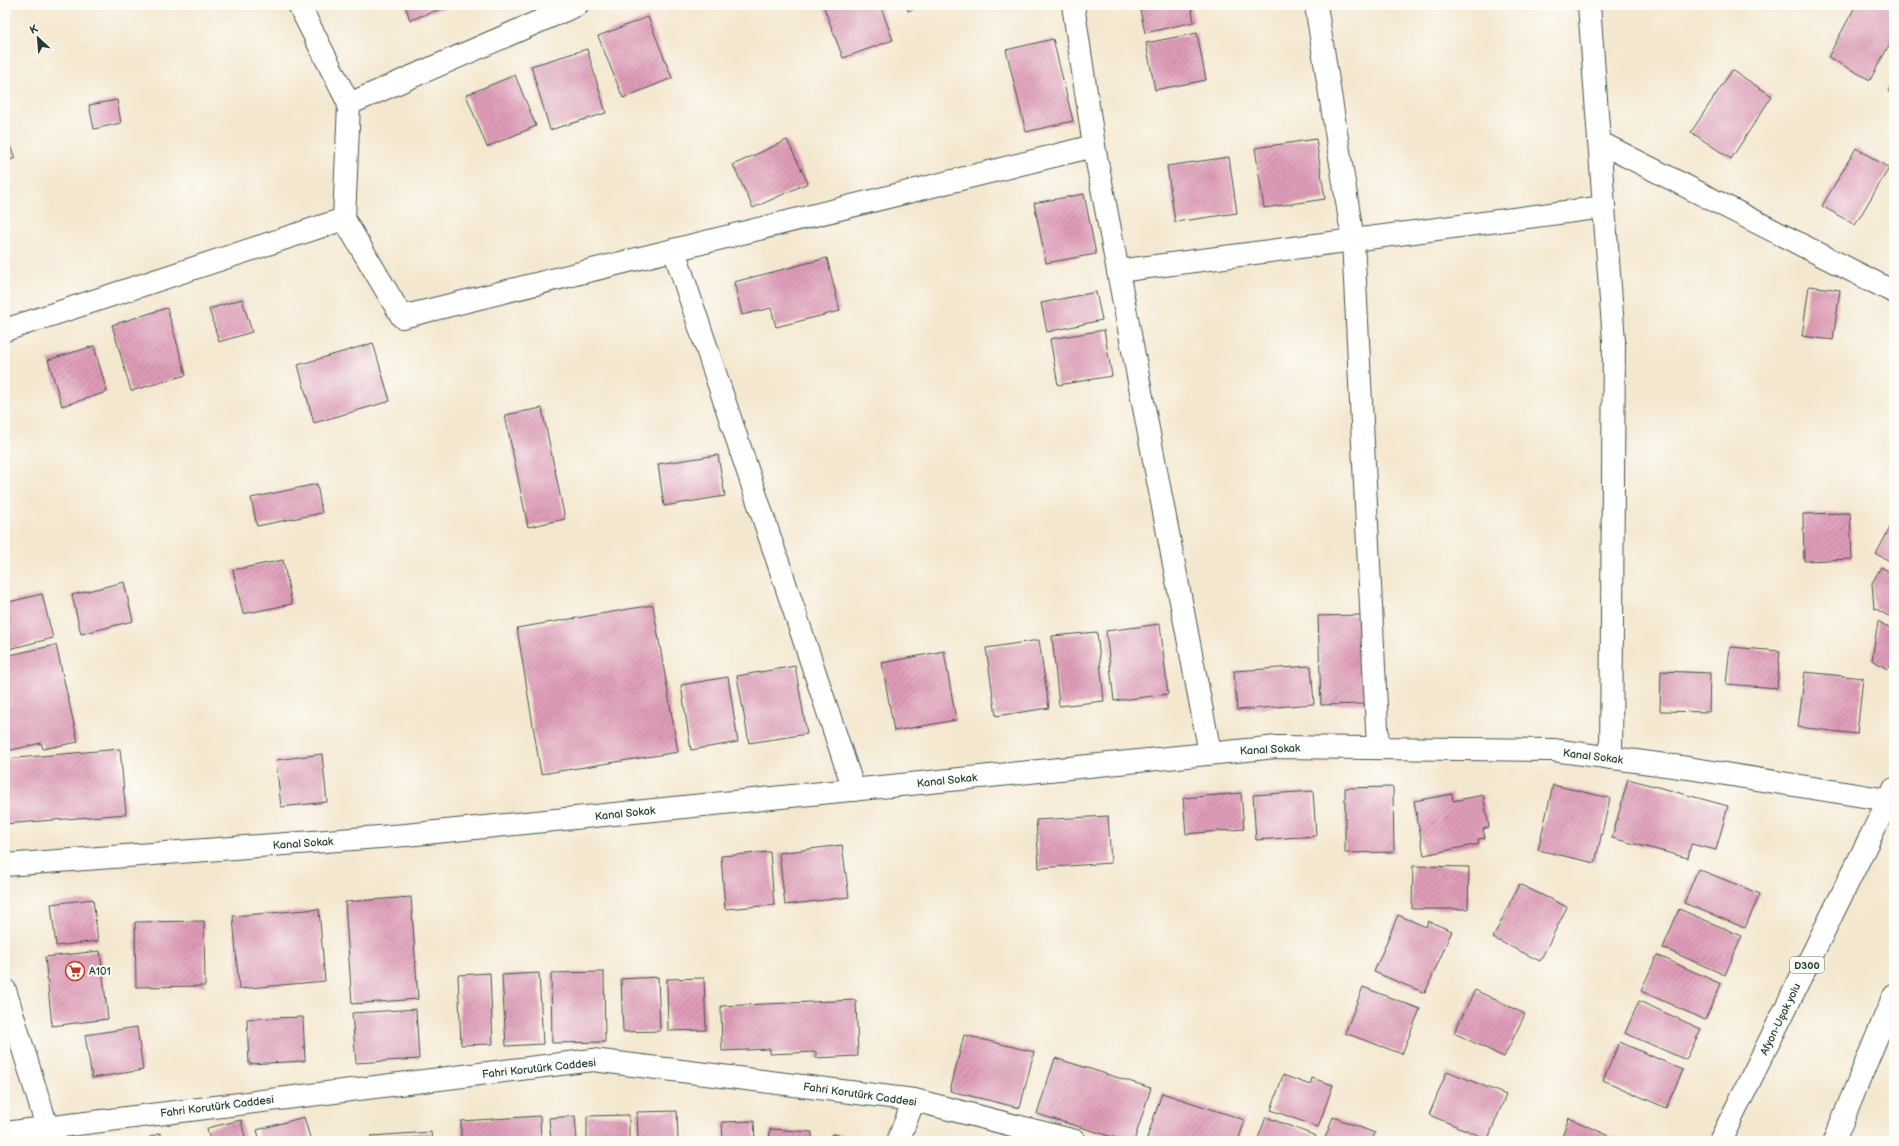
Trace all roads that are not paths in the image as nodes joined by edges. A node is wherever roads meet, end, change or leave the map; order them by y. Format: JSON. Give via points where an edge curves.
{"nodes":[{"id":1,"x":299,"y":5,"type":"edge"},
{"id":2,"x":577,"y":5,"type":"edge"},
{"id":3,"x":1073,"y":5,"type":"edge"},
{"id":4,"x":1316,"y":5,"type":"edge"},
{"id":5,"x":1589,"y":5,"type":"edge"},
{"id":6,"x":349,"y":104,"type":"junction"},
{"id":7,"x":1599,"y":142,"type":"junction"},
{"id":8,"x":1094,"y":146,"type":"junction"},
{"id":9,"x":1604,"y":207,"type":"junction"},
{"id":10,"x":344,"y":218,"type":"junction"},
{"id":11,"x":1352,"y":240,"type":"junction"},
{"id":12,"x":674,"y":250,"type":"junction"},
{"id":13,"x":1118,"y":271,"type":"junction"},
{"id":14,"x":1894,"y":292,"type":"edge"},
{"id":15,"x":5,"y":330,"type":"edge"},
{"id":16,"x":1378,"y":748,"type":"junction"},
{"id":17,"x":1210,"y":754,"type":"junction"},
{"id":18,"x":1611,"y":758,"type":"junction"},
{"id":19,"x":854,"y":790,"type":"junction"},
{"id":20,"x":1891,"y":795,"type":"edge"},
{"id":21,"x":5,"y":865,"type":"edge"},
{"id":22,"x":5,"y":990,"type":"edge"},
{"id":23,"x":1894,"y":995,"type":"edge"},
{"id":24,"x":914,"y":1100,"type":"junction"},
{"id":25,"x":5,"y":1133,"type":"edge"},
{"id":26,"x":49,"y":1134,"type":"edge"},
{"id":27,"x":898,"y":1141,"type":"edge"},
{"id":28,"x":1075,"y":1141,"type":"edge"},
{"id":29,"x":1720,"y":1141,"type":"edge"},
{"id":30,"x":1834,"y":1141,"type":"edge"}],
"edges":[{"from":1,"to":6,"type":"main road"},
{"from":2,"to":6,"type":"main road"},
{"from":3,"to":8,"type":"main road"},
{"from":4,"to":11,"type":"main road"},
{"from":5,"to":7,"type":"main road"},
{"from":6,"to":10,"type":"main road"},
{"from":7,"to":9,"type":"main road"},
{"from":7,"to":14,"type":"main road"},
{"from":8,"to":12,"type":"main road"},
{"from":8,"to":13,"type":"main road"},
{"from":9,"to":11,"type":"main road"},
{"from":9,"to":18,"type":"main road","via":[[1614,341]]},
{"from":10,"to":12,"type":"main road","via":[[402,317]]},
{"from":10,"to":15,"type":"main road"},
{"from":11,"to":13,"type":"main road"},
{"from":11,"to":16,"type":"main road"},
{"from":12,"to":19,"type":"main road"},
{"from":13,"to":17,"type":"main road"},
{"from":16,"to":17,"type":"main road","name":"Kanal Sokak","via":[[1277,747]]},
{"from":16,"to":18,"type":"main road","name":"Kanal Sokak","via":[[1553,750]]},
{"from":17,"to":19,"type":"main road","name":"Kanal Sokak"},
{"from":18,"to":20,"type":"main road","name":"Kanal Sokak"},
{"from":19,"to":21,"type":"main road","name":"Kanal Sokak","via":[[406,835]]},
{"from":20,"to":29,"type":"main road","name":"Afyon-Uşak yolu","number":"D300"},
{"from":22,"to":26,"type":"main road"},
{"from":23,"to":30,"type":"main road"},
{"from":24,"to":26,"type":"main road","name":"Fahri Korutürk Caddesi","via":[[593,1060]]},
{"from":24,"to":27,"type":"main road"},
{"from":24,"to":28,"type":"main road","name":"Fahri Korutürk Caddesi"},
{"from":25,"to":26,"type":"main road","name":"Fahri Korutürk Caddesi"}]}
